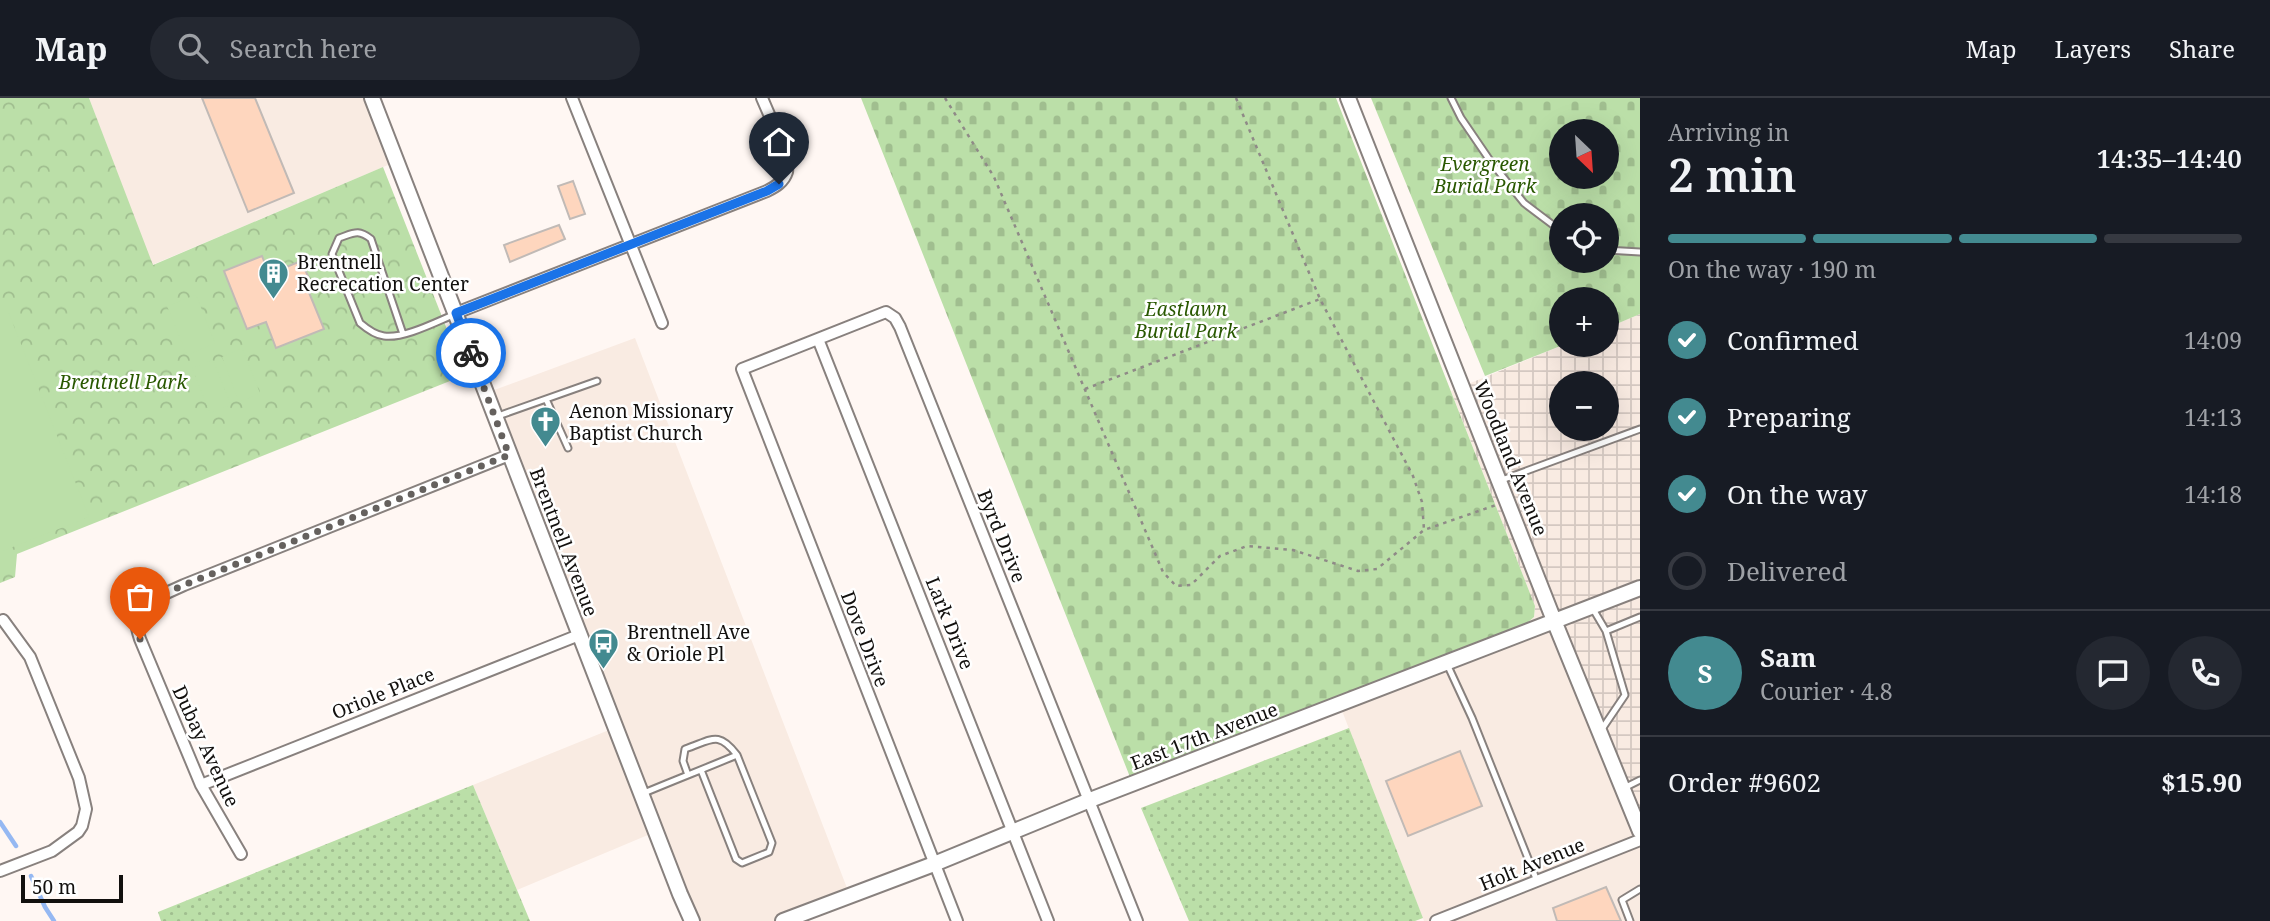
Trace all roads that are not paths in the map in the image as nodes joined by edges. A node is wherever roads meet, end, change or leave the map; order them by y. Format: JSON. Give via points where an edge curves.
{"nodes":[{"id":1,"x":372,"y":98,"type":"edge"},
{"id":2,"x":572,"y":98,"type":"edge"},
{"id":3,"x":762,"y":98,"type":"edge"},
{"id":4,"x":1348,"y":98,"type":"edge"},
{"id":5,"x":1451,"y":98,"type":"edge"},
{"id":6,"x":1549,"y":222,"type":"edge"},
{"id":7,"x":630,"y":244,"type":"junction"},
{"id":8,"x":1619,"y":251,"type":"edge"},
{"id":9,"x":1640,"y":252,"type":"edge"},
{"id":10,"x":456,"y":313,"type":"junction"},
{"id":11,"x":662,"y":323,"type":"dead end"},
{"id":12,"x":403,"y":334,"type":"junction"},
{"id":13,"x":818,"y":339,"type":"junction"},
{"id":14,"x":742,"y":369,"type":"joint"},
{"id":15,"x":597,"y":381,"type":"dead end"},
{"id":16,"x":546,"y":399,"type":"junction"},
{"id":17,"x":496,"y":417,"type":"junction"},
{"id":18,"x":1640,"y":429,"type":"edge"},
{"id":19,"x":568,"y":448,"type":"dead end"},
{"id":20,"x":509,"y":455,"type":"junction"},
{"id":21,"x":1499,"y":481,"type":"junction"},
{"id":22,"x":1640,"y":588,"type":"edge"},
{"id":23,"x":1593,"y":608,"type":"junction"},
{"id":24,"x":1640,"y":617,"type":"edge"},
{"id":25,"x":3,"y":620,"type":"dead end"},
{"id":26,"x":1555,"y":623,"type":"junction"},
{"id":27,"x":1606,"y":631,"type":"junction"},
{"id":28,"x":579,"y":635,"type":"junction"},
{"id":29,"x":1447,"y":663,"type":"junction"},
{"id":30,"x":1600,"y":732,"type":"junction"},
{"id":31,"x":737,"y":755,"type":"junction"},
{"id":32,"x":701,"y":770,"type":"junction"},
{"id":33,"x":688,"y":775,"type":"junction"},
{"id":34,"x":1640,"y":780,"type":"edge"},
{"id":35,"x":201,"y":785,"type":"junction"},
{"id":36,"x":1623,"y":788,"type":"junction"},
{"id":37,"x":641,"y":794,"type":"junction"},
{"id":38,"x":1090,"y":800,"type":"junction"},
{"id":39,"x":1013,"y":831,"type":"junction"},
{"id":40,"x":1640,"y":831,"type":"edge"},
{"id":41,"x":1640,"y":840,"type":"edge"},
{"id":42,"x":241,"y":854,"type":"dead end"},
{"id":43,"x":934,"y":864,"type":"junction"},
{"id":44,"x":0,"y":871,"type":"edge"},
{"id":45,"x":1538,"y":881,"type":"junction"},
{"id":46,"x":1640,"y":889,"type":"edge"},
{"id":47,"x":692,"y":921,"type":"edge"},
{"id":48,"x":783,"y":921,"type":"edge"},
{"id":49,"x":957,"y":921,"type":"edge"},
{"id":50,"x":1048,"y":921,"type":"edge"},
{"id":51,"x":1137,"y":921,"type":"edge"},
{"id":52,"x":1436,"y":921,"type":"edge"},
{"id":53,"x":1630,"y":921,"type":"edge"}],
"edges":[{"from":1,"to":10,"type":"street","name":"Brentnell Avenue"},
{"from":2,"to":7,"type":"street"},
{"from":3,"to":7,"type":"street","via":[[787,161],[787,173],[779,184]]},
{"from":4,"to":21,"type":"street","name":"Woodland Avenue"},
{"from":5,"to":6,"type":"lane","via":[[1491,162],[1524,203]]},
{"from":7,"to":10,"type":"street"},
{"from":7,"to":11,"type":"street"},
{"from":8,"to":9,"type":"lane"},
{"from":10,"to":12,"type":"lane"},
{"from":10,"to":17,"type":"street","name":"Brentnell Avenue"},
{"from":12,"to":12,"type":"lane","via":[[385,337],[360,323],[332,254],[339,238],[363,232],[371,239]]},
{"from":13,"to":14,"type":"street","name":"Byrd Drive"},
{"from":13,"to":38,"type":"street","name":"Byrd Drive","via":[[886,312],[895,318]]},
{"from":13,"to":39,"type":"street","name":"Lark Drive"},
{"from":14,"to":43,"type":"street","name":"Dove Drive"},
{"from":15,"to":16,"type":"lane"},
{"from":16,"to":17,"type":"lane"},
{"from":16,"to":19,"type":"lane"},
{"from":17,"to":20,"type":"street","name":"Brentnell Avenue"},
{"from":18,"to":21,"type":"lane"},
{"from":20,"to":28,"type":"street","name":"Brentnell Avenue"},
{"from":20,"to":35,"type":"street","name":"Dubay Avenue","via":[[142,604],[136,624],[140,639]]},
{"from":21,"to":26,"type":"street","name":"Woodland Avenue"},
{"from":22,"to":23,"type":"street","name":"East 17th Avenue"},
{"from":23,"to":26,"type":"street","name":"East 17th Avenue"},
{"from":23,"to":27,"type":"lane"},
{"from":24,"to":27,"type":"lane"},
{"from":25,"to":44,"type":"street","via":[[30,657],[79,778],[86,809],[78,832],[52,851]]},
{"from":26,"to":29,"type":"street","name":"East 17th Avenue"},
{"from":26,"to":30,"type":"street","name":"Woodland Avenue"},
{"from":27,"to":30,"type":"lane","via":[[1625,695]]},
{"from":28,"to":35,"type":"street","name":"Oriole Place"},
{"from":28,"to":37,"type":"street","name":"Brentnell Avenue"},
{"from":29,"to":38,"type":"street","name":"East 17th Avenue"},
{"from":29,"to":45,"type":"lane"},
{"from":30,"to":36,"type":"street","name":"Woodland Avenue"},
{"from":31,"to":32,"type":"lane"},
{"from":31,"to":32,"type":"lane","via":[[772,843],[769,852],[742,863],[736,859]]},
{"from":31,"to":33,"type":"lane","via":[[722,739],[685,749]]},
{"from":32,"to":33,"type":"lane"},
{"from":33,"to":37,"type":"lane"},
{"from":34,"to":36,"type":"lane"},
{"from":35,"to":42,"type":"street","name":"Dubay Avenue"},
{"from":36,"to":40,"type":"street","name":"Woodland Avenue"},
{"from":37,"to":47,"type":"street","name":"Brentnell Avenue"},
{"from":38,"to":39,"type":"street","name":"East 17th Avenue"},
{"from":38,"to":51,"type":"street","name":"Byrd Drive"},
{"from":39,"to":43,"type":"street","name":"East 17th Avenue"},
{"from":39,"to":50,"type":"street","name":"Lark Drive"},
{"from":41,"to":45,"type":"street","name":"Holt Avenue"},
{"from":43,"to":48,"type":"street","name":"East 17th Avenue"},
{"from":43,"to":49,"type":"street","name":"Dove Drive"},
{"from":45,"to":52,"type":"street","name":"Holt Avenue"},
{"from":46,"to":53,"type":"lane","via":[[1622,900]]}]}
